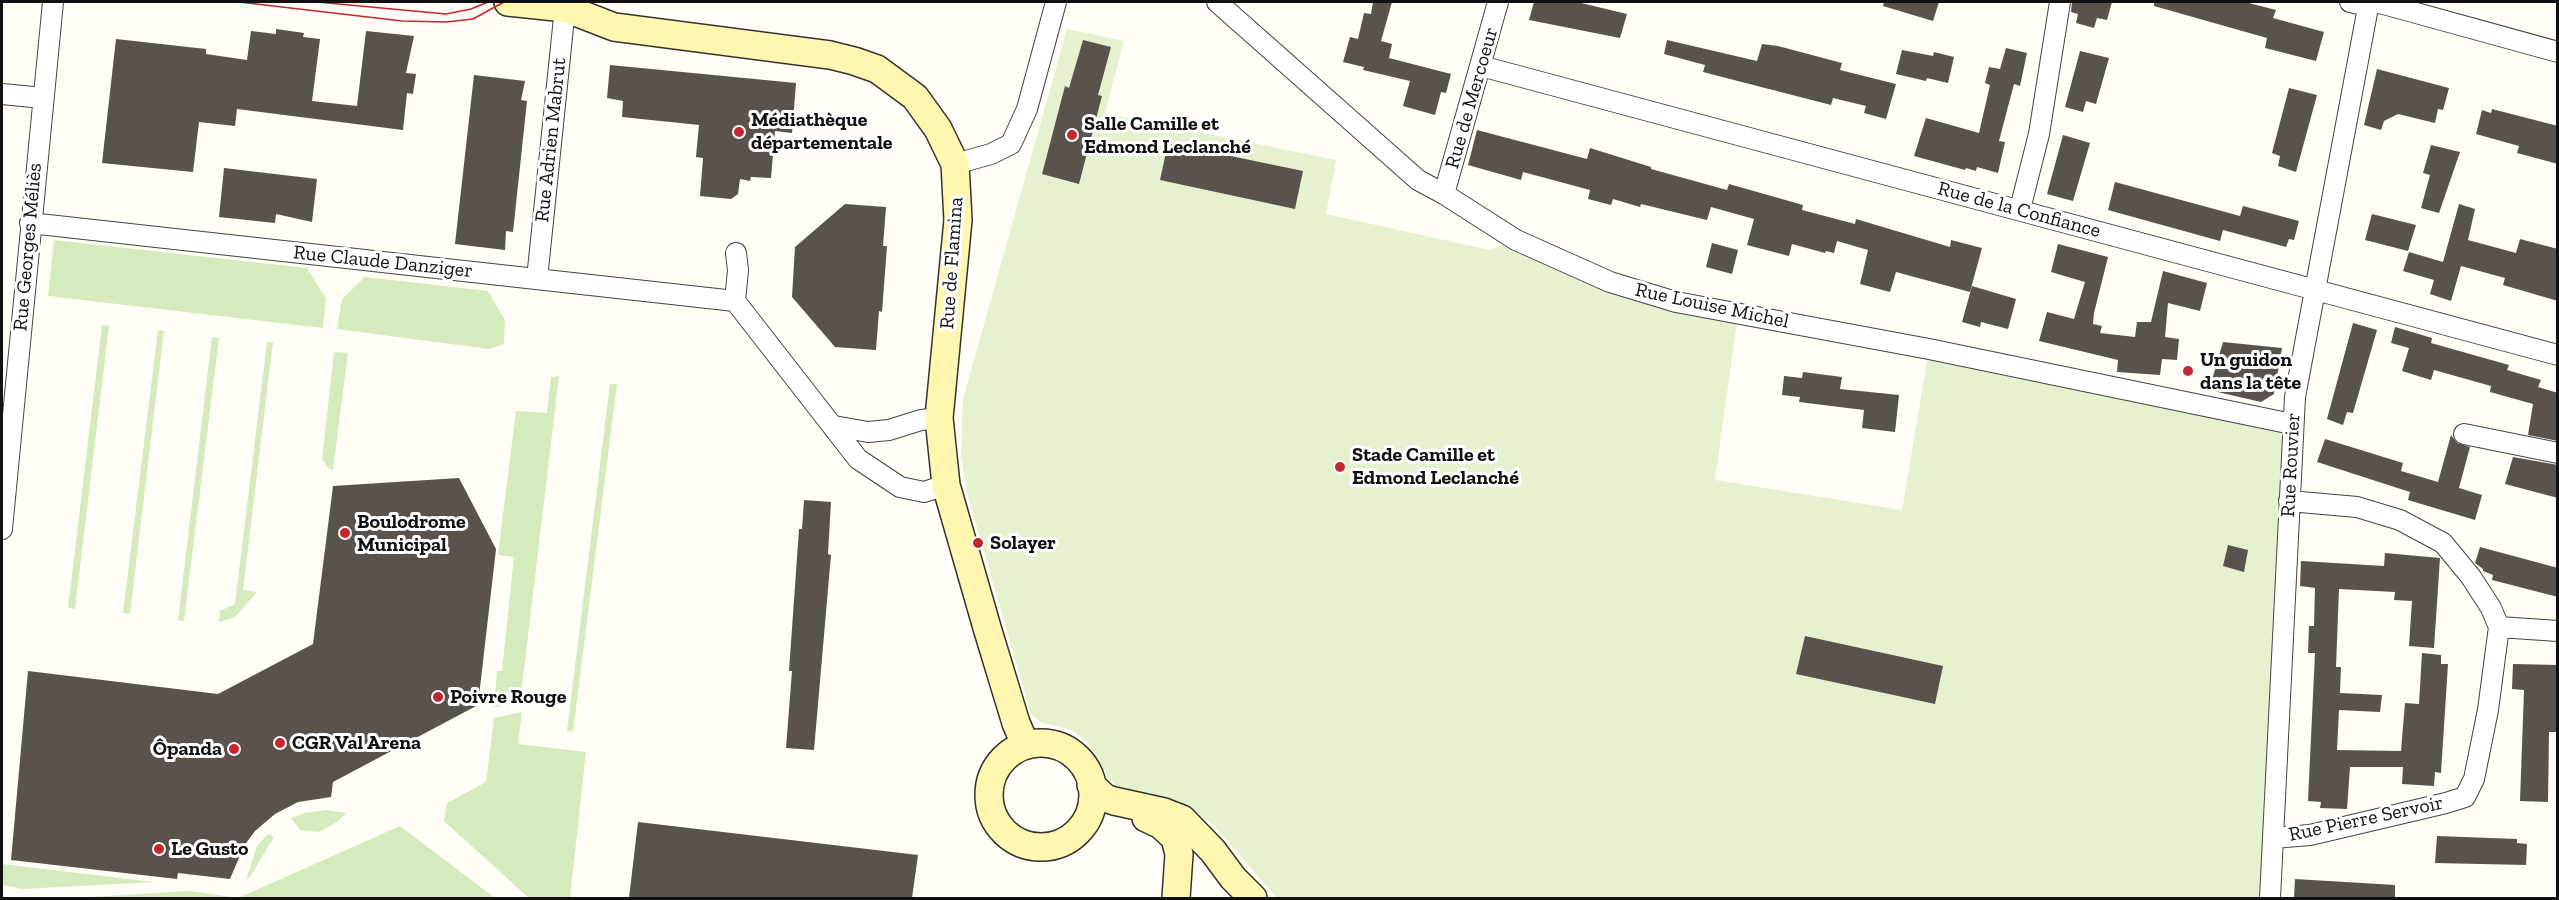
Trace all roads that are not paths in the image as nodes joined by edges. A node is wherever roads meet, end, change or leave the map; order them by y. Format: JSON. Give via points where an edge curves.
{"nodes":[{"id":1,"x":53,"y":2,"type":"edge"},
{"id":2,"x":508,"y":2,"type":"edge"},
{"id":3,"x":1056,"y":2,"type":"edge"},
{"id":4,"x":1217,"y":2,"type":"edge"},
{"id":5,"x":1498,"y":2,"type":"edge"},
{"id":6,"x":2060,"y":2,"type":"edge"},
{"id":7,"x":2363,"y":2,"type":"edge"},
{"id":8,"x":566,"y":5,"type":"edge"},
{"id":9,"x":2558,"y":52,"type":"edge"},
{"id":10,"x":1481,"y":66,"type":"junction"},
{"id":11,"x":2,"y":94,"type":"edge"},
{"id":12,"x":43,"y":98,"type":"junction"},
{"id":13,"x":955,"y":164,"type":"junction"},
{"id":14,"x":1444,"y":194,"type":"junction"},
{"id":15,"x":2020,"y":209,"type":"junction"},
{"id":16,"x":30,"y":223,"type":"junction"},
{"id":17,"x":736,"y":253,"type":"dead end"},
{"id":18,"x":537,"y":279,"type":"junction"},
{"id":19,"x":2315,"y":290,"type":"junction"},
{"id":20,"x":735,"y":301,"type":"junction"},
{"id":21,"x":11,"y":328,"type":"edge"},
{"id":22,"x":2558,"y":355,"type":"edge"},
{"id":23,"x":939,"y":418,"type":"junction"},
{"id":24,"x":2292,"y":424,"type":"junction"},
{"id":25,"x":834,"y":426,"type":"junction"},
{"id":26,"x":2464,"y":434,"type":"dead end"},
{"id":27,"x":2558,"y":453,"type":"edge"},
{"id":28,"x":946,"y":485,"type":"junction"},
{"id":29,"x":2289,"y":501,"type":"junction"},
{"id":30,"x":2,"y":529,"type":"edge"},
{"id":31,"x":2499,"y":627,"type":"junction"},
{"id":32,"x":2558,"y":631,"type":"edge"},
{"id":33,"x":1025,"y":744,"type":"junction"},
{"id":34,"x":1091,"y":785,"type":"junction"},
{"id":35,"x":1089,"y":815,"type":"junction"},
{"id":36,"x":2273,"y":838,"type":"junction"},
{"id":37,"x":1178,"y":870,"type":"junction"},
{"id":38,"x":1233,"y":878,"type":"junction"},
{"id":39,"x":1176,"y":898,"type":"edge"},
{"id":40,"x":1253,"y":898,"type":"edge"},
{"id":41,"x":2270,"y":898,"type":"edge"}],
"edges":[{"from":1,"to":12,"type":"street","name":"Rue Georges Méliès"},
{"from":2,"to":8,"type":"street","name":"Rue de Flamina"},
{"from":3,"to":13,"type":"street","via":[[1027,109],[1011,144]]},
{"from":4,"to":14,"type":"street","name":"Rue Louise Michel","via":[[1419,180]]},
{"from":5,"to":10,"type":"street","name":"Rue de Mercoeur"},
{"from":6,"to":15,"type":"street","via":[[2039,134]]},
{"from":7,"to":9,"type":"street","via":[[2380,3]]},
{"from":7,"to":19,"type":"street","name":"Rue Rouvier"},
{"from":8,"to":13,"type":"street","name":"Rue de Flamina","via":[[614,27],[830,55],[877,69],[915,97],[938,129]]},
{"from":8,"to":18,"type":"street","name":"Rue Adrien Mabrut"},
{"from":10,"to":14,"type":"street","name":"Rue de Mercoeur"},
{"from":10,"to":15,"type":"street","name":"Rue de la Confiance"},
{"from":11,"to":12,"type":"street"},
{"from":12,"to":16,"type":"street","name":"Rue Georges Méliès"},
{"from":13,"to":23,"type":"street","name":"Rue de Flamina","via":[[958,220]]},
{"from":14,"to":24,"type":"street","name":"Rue Louise Michel","via":[[1516,240],[1610,282],[1676,302],[1929,349]]},
{"from":15,"to":19,"type":"street","name":"Rue de la Confiance"},
{"from":16,"to":18,"type":"street","name":"Rue Claude Danziger"},
{"from":16,"to":21,"type":"street","name":"Rue Georges Méliès"},
{"from":17,"to":20,"type":"street"},
{"from":18,"to":20,"type":"street","name":"Rue Claude Danziger"},
{"from":19,"to":22,"type":"street","name":"Rue de la Confiance"},
{"from":19,"to":24,"type":"street","name":"Rue Rouvier"},
{"from":20,"to":25,"type":"street"},
{"from":21,"to":30,"type":"street","name":"Rue Georges Méliès"},
{"from":23,"to":25,"type":"street","via":[[868,432]]},
{"from":23,"to":28,"type":"street","name":"Rue de Flamina"},
{"from":24,"to":29,"type":"street","name":"Rue Rouvier"},
{"from":25,"to":28,"type":"street","via":[[858,459],[900,487],[924,492]]},
{"from":26,"to":27,"type":"street"},
{"from":28,"to":33,"type":"street","name":"Rue de Flamina"},
{"from":29,"to":31,"type":"street","via":[[2357,507],[2400,520],[2443,543],[2472,577]]},
{"from":29,"to":36,"type":"street","name":"Rue Rouvier"},
{"from":31,"to":32,"type":"street"},
{"from":31,"to":36,"type":"street","name":"Rue Pierre Servoir","via":[[2477,767],[2465,796],[2310,835]]},
{"from":33,"to":34,"type":"street","via":[[1046,742],[1065,748],[1081,761]]},
{"from":33,"to":35,"type":"street","via":[[1008,753],[995,769],[988,788],[995,820],[1005,833],[1020,843],[1052,846],[1067,840]]},
{"from":34,"to":35,"type":"street"},
{"from":34,"to":38,"type":"street","via":[[1114,801],[1182,819]]},
{"from":35,"to":37,"type":"street","via":[[1114,812],[1142,816],[1161,825],[1175,838]]},
{"from":36,"to":41,"type":"street","name":"Rue Rouvier"},
{"from":37,"to":38,"type":"street","via":[[1186,863],[1203,860]]},
{"from":37,"to":39,"type":"street"},
{"from":38,"to":40,"type":"street"}]}
